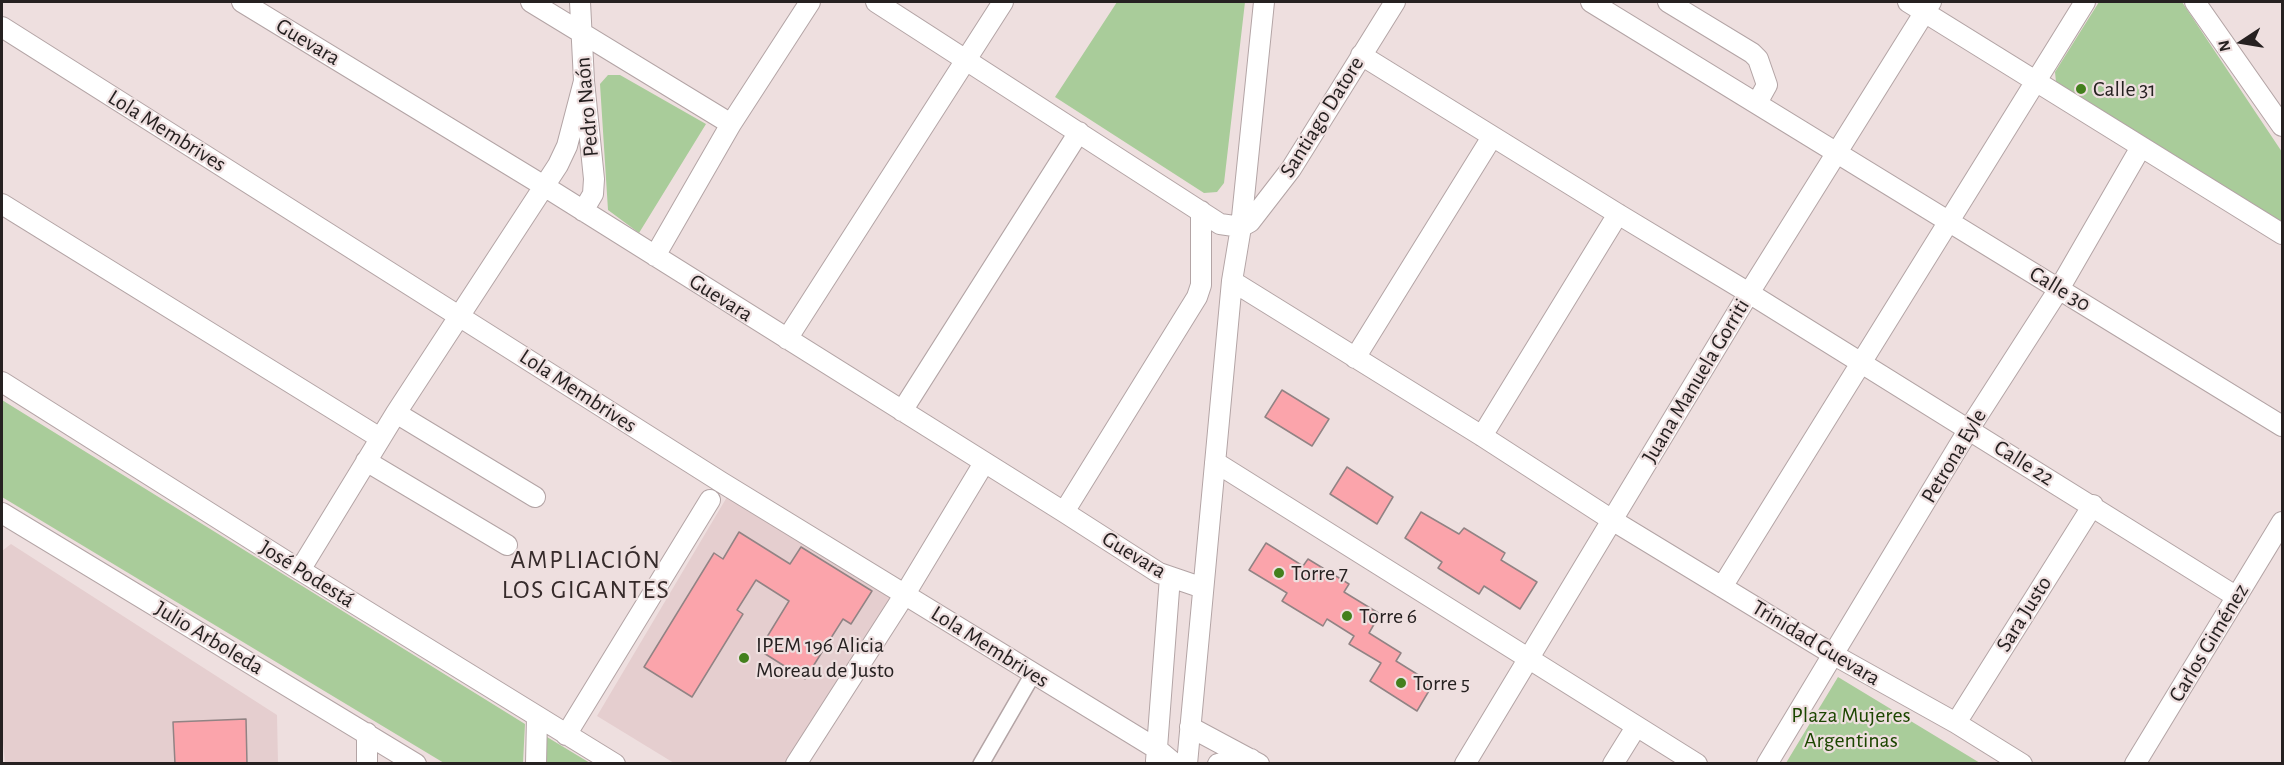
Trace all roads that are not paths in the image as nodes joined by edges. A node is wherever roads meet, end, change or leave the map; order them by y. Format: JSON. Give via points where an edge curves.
{"nodes":[{"id":1,"x":242,"y":2,"type":"edge"},
{"id":2,"x":531,"y":2,"type":"edge"},
{"id":3,"x":580,"y":2,"type":"edge"},
{"id":4,"x":810,"y":2,"type":"edge"},
{"id":5,"x":876,"y":2,"type":"edge"},
{"id":6,"x":1003,"y":2,"type":"edge"},
{"id":7,"x":1264,"y":2,"type":"edge"},
{"id":8,"x":1395,"y":2,"type":"edge"},
{"id":9,"x":1591,"y":2,"type":"edge"},
{"id":10,"x":1668,"y":2,"type":"edge"},
{"id":11,"x":2085,"y":2,"type":"edge"},
{"id":12,"x":2195,"y":2,"type":"edge"},
{"id":13,"x":1921,"y":5,"type":"edge"},
{"id":14,"x":2,"y":27,"type":"edge"},
{"id":15,"x":581,"y":32,"type":"junction"},
{"id":16,"x":1361,"y":55,"type":"junction"},
{"id":17,"x":968,"y":60,"type":"junction"},
{"id":18,"x":584,"y":81,"type":"junction"},
{"id":19,"x":2035,"y":81,"type":"junction"},
{"id":20,"x":1757,"y":103,"type":"junction"},
{"id":21,"x":731,"y":124,"type":"junction"},
{"id":22,"x":2283,"y":126,"type":"edge"},
{"id":23,"x":1079,"y":132,"type":"junction"},
{"id":24,"x":1492,"y":137,"type":"junction"},
{"id":25,"x":2141,"y":147,"type":"junction"},
{"id":26,"x":1838,"y":152,"type":"junction"},
{"id":27,"x":544,"y":186,"type":"junction"},
{"id":28,"x":2,"y":204,"type":"edge"},
{"id":29,"x":583,"y":211,"type":"junction"},
{"id":30,"x":1202,"y":211,"type":"junction"},
{"id":31,"x":1618,"y":214,"type":"junction"},
{"id":32,"x":1948,"y":222,"type":"junction"},
{"id":33,"x":1241,"y":227,"type":"junction"},
{"id":34,"x":2283,"y":234,"type":"edge"},
{"id":35,"x":654,"y":256,"type":"junction"},
{"id":36,"x":1232,"y":281,"type":"junction"},
{"id":37,"x":2058,"y":288,"type":"junction"},
{"id":38,"x":1749,"y":293,"type":"junction"},
{"id":39,"x":460,"y":315,"type":"junction"},
{"id":40,"x":787,"y":339,"type":"junction"},
{"id":41,"x":1356,"y":358,"type":"junction"},
{"id":42,"x":1861,"y":363,"type":"junction"},
{"id":43,"x":2,"y":382,"type":"edge"},
{"id":44,"x":902,"y":411,"type":"junction"},
{"id":45,"x":396,"y":413,"type":"junction"},
{"id":46,"x":2283,"y":426,"type":"edge"},
{"id":47,"x":1969,"y":429,"type":"junction"},
{"id":48,"x":1482,"y":436,"type":"junction"},
{"id":49,"x":380,"y":438,"type":"junction"},
{"id":50,"x":366,"y":461,"type":"junction"},
{"id":51,"x":1215,"y":462,"type":"junction"},
{"id":52,"x":984,"y":463,"type":"junction"},
{"id":53,"x":535,"y":497,"type":"dead end"},
{"id":54,"x":710,"y":500,"type":"dead end"},
{"id":55,"x":2092,"y":506,"type":"junction"},
{"id":56,"x":1064,"y":512,"type":"junction"},
{"id":57,"x":2,"y":513,"type":"edge"},
{"id":58,"x":1612,"y":520,"type":"junction"},
{"id":59,"x":2283,"y":522,"type":"edge"},
{"id":60,"x":507,"y":545,"type":"dead end"},
{"id":61,"x":300,"y":570,"type":"junction"},
{"id":62,"x":1170,"y":577,"type":"junction"},
{"id":63,"x":1722,"y":587,"type":"junction"},
{"id":64,"x":1203,"y":588,"type":"junction"},
{"id":65,"x":905,"y":594,"type":"junction"},
{"id":66,"x":2237,"y":597,"type":"junction"},
{"id":67,"x":1834,"y":655,"type":"junction"},
{"id":68,"x":1529,"y":659,"type":"junction"},
{"id":69,"x":1034,"y":674,"type":"junction"},
{"id":70,"x":537,"y":717,"type":"junction"},
{"id":71,"x":1956,"y":723,"type":"junction"},
{"id":72,"x":1190,"y":727,"type":"junction"},
{"id":73,"x":1636,"y":727,"type":"junction"},
{"id":74,"x":367,"y":733,"type":"junction"},
{"id":75,"x":566,"y":735,"type":"junction"},
{"id":76,"x":1156,"y":757,"type":"edge"},
{"id":77,"x":1255,"y":761,"type":"edge"},
{"id":78,"x":367,"y":764,"type":"edge"},
{"id":79,"x":416,"y":764,"type":"edge"},
{"id":80,"x":536,"y":764,"type":"edge"},
{"id":81,"x":615,"y":764,"type":"edge"},
{"id":82,"x":796,"y":764,"type":"edge"},
{"id":83,"x":981,"y":764,"type":"edge"},
{"id":84,"x":1175,"y":764,"type":"edge"},
{"id":85,"x":1186,"y":764,"type":"edge"},
{"id":86,"x":1218,"y":764,"type":"edge"},
{"id":87,"x":1465,"y":764,"type":"edge"},
{"id":88,"x":1613,"y":764,"type":"edge"},
{"id":89,"x":1697,"y":764,"type":"edge"},
{"id":90,"x":1767,"y":764,"type":"edge"},
{"id":91,"x":2022,"y":764,"type":"edge"},
{"id":92,"x":2135,"y":764,"type":"edge"}],
"edges":[{"from":1,"to":27,"type":"street","name":"Guevara"},
{"from":2,"to":15,"type":"street"},
{"from":3,"to":15,"type":"street","name":"Pedro Naón"},
{"from":4,"to":21,"type":"street"},
{"from":5,"to":17,"type":"street"},
{"from":6,"to":17,"type":"street"},
{"from":7,"to":33,"type":"street"},
{"from":8,"to":16,"type":"street","name":"Santiago Datore"},
{"from":9,"to":20,"type":"street","name":"Calle 30"},
{"from":10,"to":20,"type":"street","via":[[1758,59],[1767,85]]},
{"from":11,"to":19,"type":"street"},
{"from":12,"to":22,"type":"street"},
{"from":13,"to":19,"type":"street"},
{"from":13,"to":26,"type":"street","name":"Juana Manuela Gorriti"},
{"from":14,"to":39,"type":"street","name":"Lola Membrives"},
{"from":15,"to":18,"type":"street","name":"Pedro Naón"},
{"from":15,"to":21,"type":"street"},
{"from":16,"to":24,"type":"street","name":"Calle 22"},
{"from":16,"to":33,"type":"street","name":"Santiago Datore","via":[[1291,169],[1250,222]]},
{"from":17,"to":23,"type":"street"},
{"from":17,"to":40,"type":"street"},
{"from":18,"to":27,"type":"street","via":[[567,146]]},
{"from":18,"to":29,"type":"street","name":"Pedro Naón","via":[[594,179],[593,194]]},
{"from":19,"to":25,"type":"street"},
{"from":19,"to":32,"type":"street"},
{"from":20,"to":26,"type":"street","name":"Calle 30"},
{"from":21,"to":35,"type":"street"},
{"from":23,"to":30,"type":"street"},
{"from":23,"to":44,"type":"street"},
{"from":24,"to":31,"type":"street","name":"Calle 22"},
{"from":24,"to":41,"type":"street"},
{"from":25,"to":34,"type":"street"},
{"from":25,"to":37,"type":"street","name":"Petrona Eyle"},
{"from":26,"to":32,"type":"street","name":"Calle 30"},
{"from":26,"to":38,"type":"street","name":"Juana Manuela Gorriti"},
{"from":27,"to":29,"type":"street","name":"Guevara"},
{"from":27,"to":39,"type":"street"},
{"from":28,"to":49,"type":"street"},
{"from":29,"to":35,"type":"street","name":"Guevara"},
{"from":30,"to":33,"type":"street","via":[[1220,224]]},
{"from":30,"to":56,"type":"street","via":[[1197,297]]},
{"from":31,"to":38,"type":"street","name":"Calle 22"},
{"from":31,"to":48,"type":"street"},
{"from":32,"to":37,"type":"street","name":"Calle 30"},
{"from":32,"to":42,"type":"street"},
{"from":33,"to":36,"type":"street"},
{"from":35,"to":40,"type":"street","name":"Guevara"},
{"from":36,"to":41,"type":"street","name":"Trinidad Guevara"},
{"from":36,"to":51,"type":"street"},
{"from":37,"to":46,"type":"street","name":"Calle 30"},
{"from":37,"to":47,"type":"street","name":"Petrona Eyle"},
{"from":38,"to":42,"type":"street","name":"Calle 22"},
{"from":38,"to":58,"type":"street","name":"Juana Manuela Gorriti"},
{"from":39,"to":45,"type":"street"},
{"from":39,"to":65,"type":"street","name":"Lola Membrives"},
{"from":40,"to":44,"type":"street","name":"Guevara"},
{"from":41,"to":48,"type":"street","name":"Trinidad Guevara"},
{"from":42,"to":47,"type":"street","name":"Calle 22"},
{"from":42,"to":63,"type":"street"},
{"from":43,"to":61,"type":"street","name":"José Podestá"},
{"from":44,"to":52,"type":"street","name":"Guevara"},
{"from":45,"to":49,"type":"street"},
{"from":45,"to":53,"type":"street"},
{"from":47,"to":55,"type":"street","name":"Calle 22"},
{"from":47,"to":67,"type":"street","name":"Petrona Eyle"},
{"from":48,"to":58,"type":"street","name":"Trinidad Guevara"},
{"from":49,"to":50,"type":"street"},
{"from":50,"to":60,"type":"street"},
{"from":50,"to":61,"type":"street"},
{"from":51,"to":64,"type":"street"},
{"from":51,"to":68,"type":"street"},
{"from":52,"to":56,"type":"street","name":"Guevara"},
{"from":52,"to":65,"type":"street"},
{"from":54,"to":75,"type":"street"},
{"from":55,"to":66,"type":"street","name":"Calle 22"},
{"from":55,"to":71,"type":"street","name":"Sara Justo"},
{"from":56,"to":62,"type":"street","name":"Guevara"},
{"from":57,"to":74,"type":"street","name":"Julio Arboleda"},
{"from":58,"to":63,"type":"street","name":"Trinidad Guevara"},
{"from":58,"to":68,"type":"street","name":"Juana Manuela Gorriti"},
{"from":59,"to":66,"type":"street","name":"Carlos Giménez"},
{"from":61,"to":70,"type":"street","name":"José Podestá"},
{"from":62,"to":64,"type":"street","name":"Guevara"},
{"from":62,"to":76,"type":"street"},
{"from":63,"to":67,"type":"street","name":"Trinidad Guevara"},
{"from":64,"to":72,"type":"street"},
{"from":65,"to":69,"type":"street","name":"Lola Membrives"},
{"from":65,"to":82,"type":"street"},
{"from":66,"to":92,"type":"street","name":"Carlos Giménez"},
{"from":67,"to":71,"type":"street","name":"Trinidad Guevara"},
{"from":67,"to":90,"type":"street","name":"Petrona Eyle"},
{"from":68,"to":73,"type":"street"},
{"from":68,"to":87,"type":"street","name":"Juana Manuela Gorriti"},
{"from":69,"to":76,"type":"street","name":"Lola Membrives"},
{"from":69,"to":83,"type":"street"},
{"from":70,"to":75,"type":"street","name":"José Podestá"},
{"from":70,"to":80,"type":"street"},
{"from":71,"to":91,"type":"street","name":"Trinidad Guevara"},
{"from":72,"to":77,"type":"street"},
{"from":72,"to":85,"type":"street"},
{"from":73,"to":88,"type":"street"},
{"from":73,"to":89,"type":"street"},
{"from":74,"to":78,"type":"street"},
{"from":74,"to":79,"type":"street","name":"Julio Arboleda"},
{"from":75,"to":81,"type":"street","name":"José Podestá"},
{"from":76,"to":84,"type":"street","name":"Lola Membrives"},
{"from":77,"to":86,"type":"street"}]}
